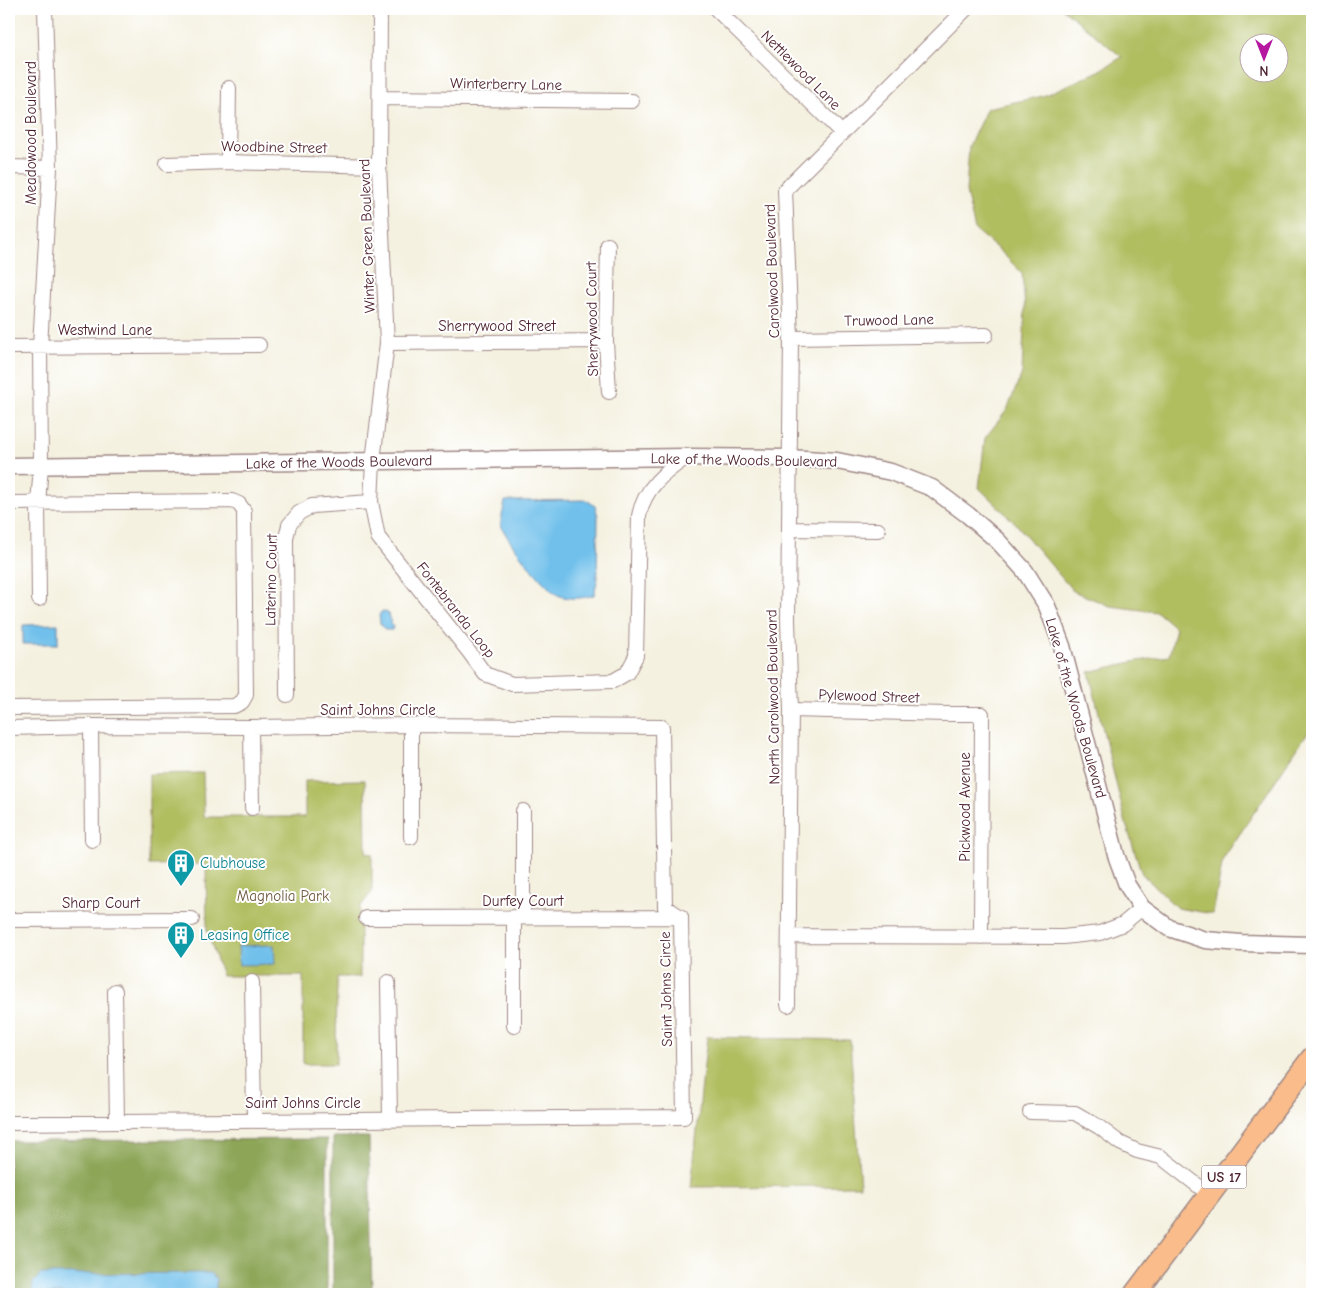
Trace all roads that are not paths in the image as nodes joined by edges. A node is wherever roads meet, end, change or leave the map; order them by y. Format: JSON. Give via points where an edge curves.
{"nodes":[{"id":1,"x":45,"y":9,"type":"edge"},
{"id":2,"x":380,"y":9,"type":"edge"},
{"id":3,"x":716,"y":9,"type":"edge"},
{"id":4,"x":966,"y":9,"type":"edge"},
{"id":5,"x":229,"y":88,"type":"dead end"},
{"id":6,"x":380,"y":98,"type":"junction"},
{"id":7,"x":632,"y":101,"type":"dead end"},
{"id":8,"x":842,"y":133,"type":"junction"},
{"id":9,"x":228,"y":162,"type":"junction"},
{"id":10,"x":168,"y":164,"type":"dead end"},
{"id":11,"x":379,"y":166,"type":"junction"},
{"id":12,"x":9,"y":168,"type":"edge"},
{"id":13,"x":50,"y":168,"type":"junction"},
{"id":14,"x":608,"y":244,"type":"dead end"},
{"id":15,"x":986,"y":335,"type":"dead end"},
{"id":16,"x":791,"y":338,"type":"junction"},
{"id":17,"x":606,"y":341,"type":"junction"},
{"id":18,"x":387,"y":343,"type":"junction"},
{"id":19,"x":259,"y":345,"type":"dead end"},
{"id":20,"x":40,"y":346,"type":"junction"},
{"id":21,"x":9,"y":347,"type":"edge"},
{"id":22,"x":609,"y":392,"type":"dead end"},
{"id":23,"x":687,"y":457,"type":"junction"},
{"id":24,"x":790,"y":458,"type":"junction"},
{"id":25,"x":373,"y":461,"type":"junction"},
{"id":26,"x":9,"y":466,"type":"edge"},
{"id":27,"x":41,"y":466,"type":"junction"},
{"id":28,"x":371,"y":502,"type":"junction"},
{"id":29,"x":9,"y":503,"type":"edge"},
{"id":30,"x":38,"y":503,"type":"junction"},
{"id":31,"x":789,"y":529,"type":"junction"},
{"id":32,"x":878,"y":530,"type":"dead end"},
{"id":33,"x":39,"y":599,"type":"dead end"},
{"id":34,"x":287,"y":695,"type":"dead end"},
{"id":35,"x":9,"y":708,"type":"edge"},
{"id":36,"x":791,"y":710,"type":"junction"},
{"id":37,"x":946,"y":714,"type":"joint"},
{"id":38,"x":411,"y":725,"type":"junction"},
{"id":39,"x":91,"y":726,"type":"junction"},
{"id":40,"x":251,"y":727,"type":"junction"},
{"id":41,"x":9,"y":728,"type":"edge"},
{"id":42,"x":252,"y":808,"type":"dead end"},
{"id":43,"x":523,"y":811,"type":"dead end"},
{"id":44,"x":411,"y":837,"type":"dead end"},
{"id":45,"x":92,"y":840,"type":"dead end"},
{"id":46,"x":1142,"y":908,"type":"junction"},
{"id":47,"x":518,"y":917,"type":"junction"},
{"id":48,"x":681,"y":917,"type":"junction"},
{"id":49,"x":366,"y":918,"type":"dead end"},
{"id":50,"x":192,"y":919,"type":"dead end"},
{"id":51,"x":9,"y":920,"type":"edge"},
{"id":52,"x":790,"y":936,"type":"junction"},
{"id":53,"x":981,"y":937,"type":"junction"},
{"id":54,"x":1312,"y":945,"type":"edge"},
{"id":55,"x":252,"y":982,"type":"dead end"},
{"id":56,"x":388,"y":982,"type":"dead end"},
{"id":57,"x":115,"y":991,"type":"dead end"},
{"id":58,"x":788,"y":1005,"type":"dead end"},
{"id":59,"x":514,"y":1026,"type":"dead end"},
{"id":60,"x":1312,"y":1058,"type":"edge"},
{"id":61,"x":1030,"y":1112,"type":"dead end"},
{"id":62,"x":390,"y":1119,"type":"junction"},
{"id":63,"x":254,"y":1120,"type":"junction"},
{"id":64,"x":117,"y":1122,"type":"junction"},
{"id":65,"x":9,"y":1123,"type":"edge"},
{"id":66,"x":1210,"y":1195,"type":"junction"},
{"id":67,"x":1135,"y":1294,"type":"edge"}],
"edges":[{"from":1,"to":13,"type":"street","name":"Meadowood Boulevard"},
{"from":2,"to":6,"type":"street","name":"Winter Green Boulevard"},
{"from":3,"to":8,"type":"street","name":"Nettlewood Lane"},
{"from":4,"to":8,"type":"street","name":"Carolwood Boulevard"},
{"from":5,"to":9,"type":"street"},
{"from":6,"to":7,"type":"street","name":"Winterberry Lane"},
{"from":6,"to":11,"type":"street","name":"Winter Green Boulevard"},
{"from":8,"to":16,"type":"street","name":"Carolwood Boulevard","via":[[784,190]]},
{"from":9,"to":10,"type":"street","name":"Woodbine Street"},
{"from":9,"to":11,"type":"street","name":"Woodbine Street"},
{"from":11,"to":18,"type":"street","name":"Winter Green Boulevard"},
{"from":12,"to":13,"type":"street"},
{"from":13,"to":20,"type":"street","name":"Meadowood Boulevard"},
{"from":14,"to":17,"type":"street","name":"Sherrywood Court"},
{"from":15,"to":16,"type":"street","name":"Truwood Lane"},
{"from":16,"to":24,"type":"street","name":"Carolwood Boulevard"},
{"from":17,"to":18,"type":"street","name":"Sherrywood Street"},
{"from":17,"to":22,"type":"street","name":"Sherrywood Court"},
{"from":18,"to":25,"type":"street","name":"Winter Green Boulevard"},
{"from":19,"to":20,"type":"street","name":"Westwind Lane"},
{"from":20,"to":21,"type":"street"},
{"from":20,"to":27,"type":"street","name":"Westwind Lane"},
{"from":23,"to":24,"type":"street","name":"Lake of the Woods Boulevard"},
{"from":23,"to":25,"type":"street","name":"Lake of the Woods Boulevard"},
{"from":23,"to":28,"type":"street","name":"Fontebranda Loop","via":[[653,484],[640,511],[636,656],[627,673],[613,680],[512,684],[485,674],[378,537]]},
{"from":24,"to":31,"type":"street","name":"North Carolwood Boulevard"},
{"from":24,"to":46,"type":"street","name":"Lake of the Woods Boulevard","via":[[836,461],[891,472],[932,488],[998,541],[1025,571],[1047,606],[1062,646],[1116,855]]},
{"from":25,"to":27,"type":"street","name":"Lake of the Woods Boulevard"},
{"from":25,"to":28,"type":"street","name":"Fontebranda Loop"},
{"from":26,"to":27,"type":"street","name":"Lake of the Woods Boulevard"},
{"from":27,"to":30,"type":"street","name":"Westwind Lane"},
{"from":28,"to":34,"type":"street","name":"Laterino Court","via":[[312,506],[299,513],[289,525],[286,538]]},
{"from":29,"to":30,"type":"street"},
{"from":30,"to":33,"type":"street","name":"Westwind Lane"},
{"from":30,"to":35,"type":"street","via":[[232,501],[239,504],[244,511],[246,695],[234,706]]},
{"from":31,"to":32,"type":"street"},
{"from":31,"to":36,"type":"street","name":"North Carolwood Boulevard"},
{"from":36,"to":37,"type":"street","name":"Pylewood Street"},
{"from":36,"to":52,"type":"street","name":"North Carolwood Boulevard"},
{"from":37,"to":53,"type":"street","name":"Pickwood Avenue","via":[[982,714]]},
{"from":38,"to":40,"type":"street","name":"Saint Johns Circle"},
{"from":38,"to":44,"type":"street"},
{"from":38,"to":48,"type":"street","name":"Saint Johns Circle","via":[[662,727],[665,907]]},
{"from":39,"to":40,"type":"street","name":"Saint Johns Circle"},
{"from":39,"to":41,"type":"street","name":"Saint Johns Circle"},
{"from":39,"to":45,"type":"street"},
{"from":40,"to":42,"type":"street"},
{"from":43,"to":47,"type":"street"},
{"from":46,"to":53,"type":"street","via":[[1123,924],[1100,933],[1063,937]]},
{"from":46,"to":54,"type":"street","name":"Lake of the Woods Boulevard","via":[[1169,928],[1204,940]]},
{"from":47,"to":48,"type":"street","name":"Durfey Court"},
{"from":47,"to":49,"type":"street","name":"Durfey Court"},
{"from":47,"to":59,"type":"street"},
{"from":48,"to":62,"type":"street","name":"Saint Johns Circle","via":[[684,1117]]},
{"from":50,"to":51,"type":"street","name":"Sharp Court"},
{"from":52,"to":53,"type":"street"},
{"from":52,"to":58,"type":"street","name":"North Carolwood Boulevard"},
{"from":55,"to":63,"type":"street"},
{"from":56,"to":62,"type":"street"},
{"from":57,"to":64,"type":"street"},
{"from":60,"to":66,"type":"main road","number":"US 17"},
{"from":61,"to":66,"type":"street","via":[[1075,1113],[1120,1143],[1160,1157]]},
{"from":62,"to":63,"type":"street","name":"Saint Johns Circle"},
{"from":63,"to":64,"type":"street","name":"Saint Johns Circle"},
{"from":64,"to":65,"type":"street","name":"Saint Johns Circle"},
{"from":66,"to":67,"type":"main road","number":"US 17"}]}
